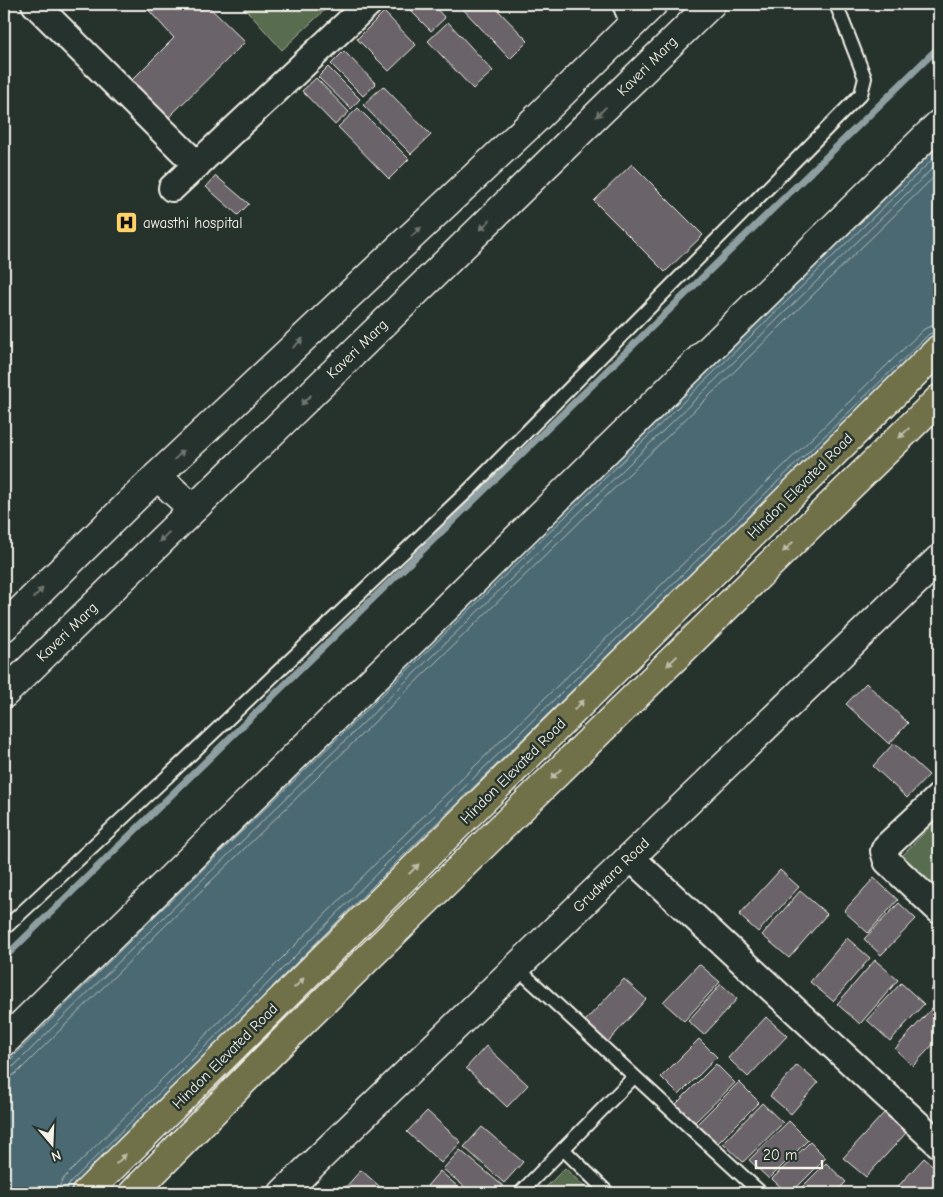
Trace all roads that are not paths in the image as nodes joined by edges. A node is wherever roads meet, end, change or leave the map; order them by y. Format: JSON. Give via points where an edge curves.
{"nodes":[{"id":1,"x":35,"y":4,"type":"edge"},
{"id":2,"x":368,"y":4,"type":"edge"},
{"id":3,"x":653,"y":4,"type":"edge"},
{"id":4,"x":710,"y":4,"type":"edge"},
{"id":5,"x":836,"y":4,"type":"edge"},
{"id":6,"x":630,"y":13,"type":"edge"},
{"id":7,"x":939,"y":124,"type":"edge"},
{"id":8,"x":197,"y":165,"type":"junction"},
{"id":9,"x":172,"y":188,"type":"dead end"},
{"id":10,"x":939,"y":349,"type":"edge"},
{"id":11,"x":939,"y":399,"type":"edge"},
{"id":12,"x":157,"y":476,"type":"junction"},
{"id":13,"x":193,"y":508,"type":"junction"},
{"id":14,"x":939,"y":559,"type":"edge"},
{"id":15,"x":4,"y":627,"type":"edge"},
{"id":16,"x":4,"y":694,"type":"edge"},
{"id":17,"x":939,"y":797,"type":"edge"},
{"id":18,"x":630,"y":857,"type":"junction"},
{"id":19,"x":939,"y":910,"type":"edge"},
{"id":20,"x":4,"y":929,"type":"edge"},
{"id":21,"x":516,"y":968,"type":"junction"},
{"id":22,"x":4,"y":1042,"type":"edge"},
{"id":23,"x":634,"y":1077,"type":"junction"},
{"id":24,"x":939,"y":1144,"type":"edge"},
{"id":25,"x":563,"y":1150,"type":"junction"},
{"id":26,"x":86,"y":1193,"type":"edge"},
{"id":27,"x":133,"y":1193,"type":"edge"},
{"id":28,"x":284,"y":1193,"type":"edge"},
{"id":29,"x":520,"y":1193,"type":"edge"},
{"id":30,"x":608,"y":1193,"type":"edge"},
{"id":31,"x":760,"y":1193,"type":"edge"}],
"edges":[{"from":1,"to":8,"type":"street"},
{"from":2,"to":8,"type":"street"},
{"from":3,"to":6,"type":"street"},
{"from":4,"to":13,"type":"street","name":"Kaveri Marg","one_way":true},
{"from":5,"to":20,"type":"lane","via":[[865,78],[861,94],[470,489]]},
{"from":12,"to":6,"type":"street","one_way":true,"via":[[538,117]]},
{"from":7,"to":22,"type":"street"},
{"from":8,"to":9,"type":"street"},
{"from":26,"to":10,"type":"highway","name":"Hindon Elevated Road","one_way":true},
{"from":11,"to":27,"type":"highway","name":"Hindon Elevated Road","one_way":true,"via":[[272,1052]]},
{"from":12,"to":13,"type":"street"},
{"from":15,"to":12,"type":"street","one_way":true},
{"from":13,"to":16,"type":"street","name":"Kaveri Marg","one_way":true},
{"from":14,"to":18,"type":"street","name":"Grudwara Road"},
{"from":17,"to":19,"type":"street","via":[[884,851],[887,861]]},
{"from":18,"to":21,"type":"street","name":"Grudwara Road"},
{"from":18,"to":24,"type":"street"},
{"from":21,"to":23,"type":"lane"},
{"from":21,"to":28,"type":"street","name":"Grudwara Road"},
{"from":23,"to":25,"type":"lane"},
{"from":23,"to":31,"type":"lane"},
{"from":25,"to":29,"type":"lane"},
{"from":25,"to":30,"type":"lane"}]}
